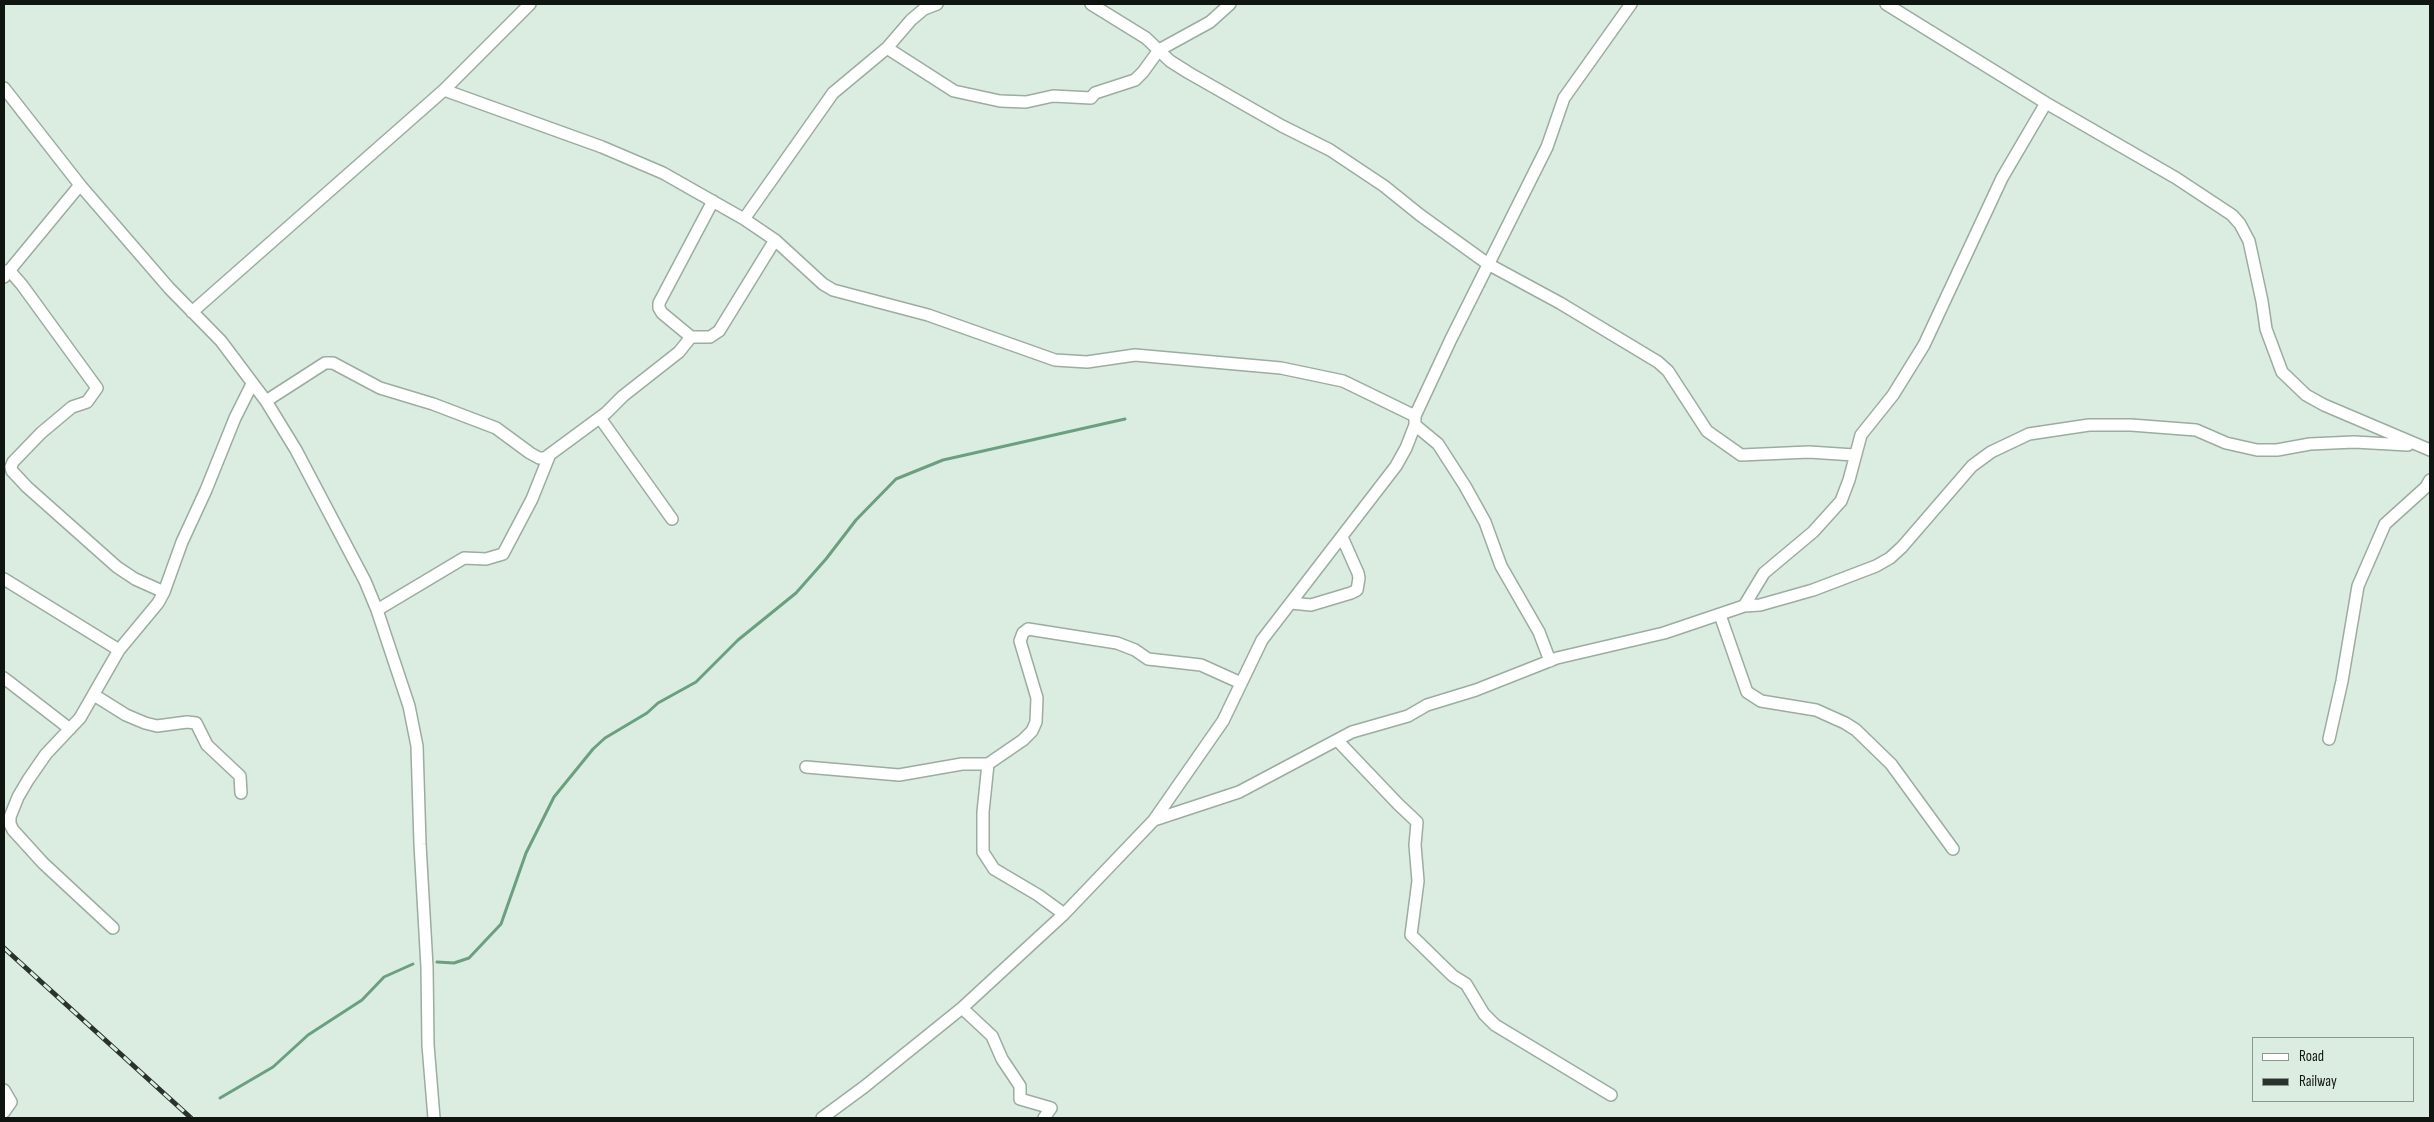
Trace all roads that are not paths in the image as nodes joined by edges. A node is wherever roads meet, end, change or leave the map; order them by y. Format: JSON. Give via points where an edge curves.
{"nodes":[{"id":1,"x":530,"y":4,"type":"edge"},
{"id":2,"x":937,"y":4,"type":"edge"},
{"id":3,"x":1091,"y":4,"type":"edge"},
{"id":4,"x":1230,"y":4,"type":"edge"},
{"id":5,"x":1631,"y":4,"type":"edge"},
{"id":6,"x":1886,"y":4,"type":"edge"},
{"id":7,"x":887,"y":48,"type":"junction"},
{"id":8,"x":1159,"y":50,"type":"junction"},
{"id":9,"x":4,"y":88,"type":"edge"},
{"id":10,"x":444,"y":90,"type":"junction"},
{"id":11,"x":2046,"y":102,"type":"junction"},
{"id":12,"x":80,"y":185,"type":"junction"},
{"id":13,"x":713,"y":201,"type":"junction"},
{"id":14,"x":744,"y":219,"type":"junction"},
{"id":15,"x":775,"y":240,"type":"junction"},
{"id":16,"x":1488,"y":264,"type":"junction"},
{"id":17,"x":7,"y":274,"type":"edge"},
{"id":18,"x":192,"y":312,"type":"junction"},
{"id":19,"x":691,"y":337,"type":"junction"},
{"id":20,"x":252,"y":384,"type":"junction"},
{"id":21,"x":266,"y":401,"type":"junction"},
{"id":22,"x":600,"y":418,"type":"junction"},
{"id":23,"x":1415,"y":421,"type":"junction"},
{"id":24,"x":2415,"y":445,"type":"junction"},
{"id":25,"x":2430,"y":450,"type":"edge"},
{"id":26,"x":550,"y":454,"type":"junction"},
{"id":27,"x":1854,"y":455,"type":"junction"},
{"id":28,"x":2430,"y":480,"type":"edge"},
{"id":29,"x":672,"y":520,"type":"dead end"},
{"id":30,"x":1342,"y":537,"type":"junction"},
{"id":31,"x":4,"y":579,"type":"edge"},
{"id":32,"x":164,"y":592,"type":"junction"},
{"id":33,"x":1291,"y":603,"type":"junction"},
{"id":34,"x":1744,"y":606,"type":"junction"},
{"id":35,"x":378,"y":610,"type":"junction"},
{"id":36,"x":1720,"y":615,"type":"junction"},
{"id":37,"x":119,"y":650,"type":"junction"},
{"id":38,"x":1550,"y":661,"type":"junction"},
{"id":39,"x":4,"y":678,"type":"edge"},
{"id":40,"x":1241,"y":683,"type":"junction"},
{"id":41,"x":94,"y":695,"type":"junction"},
{"id":42,"x":70,"y":729,"type":"junction"},
{"id":43,"x":2329,"y":738,"type":"dead end"},
{"id":44,"x":1337,"y":740,"type":"junction"},
{"id":45,"x":988,"y":764,"type":"junction"},
{"id":46,"x":806,"y":767,"type":"dead end"},
{"id":47,"x":241,"y":793,"type":"dead end"},
{"id":48,"x":1154,"y":820,"type":"junction"},
{"id":49,"x":1953,"y":849,"type":"dead end"},
{"id":50,"x":1064,"y":914,"type":"junction"},
{"id":51,"x":113,"y":928,"type":"dead end"},
{"id":52,"x":962,"y":1008,"type":"junction"},
{"id":53,"x":4,"y":1090,"type":"edge"},
{"id":54,"x":1611,"y":1096,"type":"dead end"},
{"id":55,"x":4,"y":1112,"type":"edge"},
{"id":56,"x":434,"y":1118,"type":"edge"},
{"id":57,"x":822,"y":1118,"type":"edge"},
{"id":58,"x":1044,"y":1118,"type":"edge"}],
"edges":[{"from":1,"to":10,"type":"street"},
{"from":2,"to":7,"type":"street","via":[[924,9],[911,20]]},
{"from":3,"to":8,"type":"street","via":[[1146,38]]},
{"from":4,"to":8,"type":"street","via":[[1210,22]]},
{"from":5,"to":16,"type":"street","via":[[1564,98],[1547,147]]},
{"from":6,"to":11,"type":"street"},
{"from":7,"to":8,"type":"street","via":[[954,91],[1000,101],[1026,102],[1053,96],[1091,98],[1095,93],[1134,80],[1144,72]]},
{"from":7,"to":14,"type":"street","via":[[833,94]]},
{"from":8,"to":16,"type":"street","via":[[1189,73],[1330,150]]},
{"from":9,"to":12,"type":"street"},
{"from":10,"to":13,"type":"street","via":[[602,147],[663,173]]},
{"from":10,"to":18,"type":"street"},
{"from":11,"to":24,"type":"street","via":[[2176,178],[2232,215],[2249,241],[2266,329],[2282,372],[2306,395]]},
{"from":11,"to":27,"type":"street","via":[[2002,178],[1924,344],[1894,395],[1866,426]]},
{"from":12,"to":17,"type":"street"},
{"from":12,"to":18,"type":"street"},
{"from":13,"to":14,"type":"street"},
{"from":13,"to":19,"type":"street","via":[[659,303],[662,313]]},
{"from":14,"to":15,"type":"street"},
{"from":15,"to":19,"type":"street","via":[[719,331],[710,337]]},
{"from":15,"to":23,"type":"street","via":[[833,290],[928,315],[1055,360],[1087,362],[1136,355],[1281,368],[1343,381]]},
{"from":16,"to":23,"type":"street"},
{"from":16,"to":27,"type":"street","via":[[1560,302],[1658,362],[1668,371],[1707,431],[1741,455],[1808,452]]},
{"from":17,"to":32,"type":"street","via":[[22,285],[97,388],[87,402],[72,407],[13,462],[12,471],[117,567]]},
{"from":18,"to":20,"type":"street","via":[[221,341]]},
{"from":19,"to":22,"type":"street","via":[[679,352]]},
{"from":20,"to":21,"type":"street"},
{"from":20,"to":32,"type":"street","via":[[182,542]]},
{"from":21,"to":26,"type":"street","via":[[325,363],[334,363],[380,388],[496,428],[539,458]]},
{"from":21,"to":35,"type":"street","via":[[296,450]]},
{"from":22,"to":26,"type":"street"},
{"from":22,"to":29,"type":"street"},
{"from":23,"to":30,"type":"street","via":[[1396,466]]},
{"from":23,"to":38,"type":"street","via":[[1438,444],[1465,486],[1485,522],[1502,566],[1539,632]]},
{"from":24,"to":25,"type":"street"},
{"from":24,"to":34,"type":"street","via":[[2345,442],[2257,450],[2226,443],[2196,430],[2131,426],[2089,426],[2029,434],[1991,452],[1972,466],[1890,558],[1813,590]]},
{"from":26,"to":35,"type":"street","via":[[532,499],[503,554],[486,559],[464,558]]},
{"from":27,"to":34,"type":"street","via":[[1850,480],[1841,501],[1813,532],[1764,573]]},
{"from":28,"to":43,"type":"street","via":[[2385,524],[2360,579]]},
{"from":30,"to":33,"type":"street"},
{"from":30,"to":33,"type":"street","via":[[1358,573],[1357,590],[1312,604]]},
{"from":31,"to":37,"type":"street"},
{"from":32,"to":37,"type":"street"},
{"from":33,"to":40,"type":"street","via":[[1262,640]]},
{"from":34,"to":36,"type":"street"},
{"from":35,"to":56,"type":"street","via":[[411,714],[417,746],[428,1045]]},
{"from":36,"to":38,"type":"street","via":[[1664,633]]},
{"from":36,"to":49,"type":"street","via":[[1747,692],[1760,701],[1816,710],[1856,730],[1892,764]]},
{"from":37,"to":41,"type":"street"},
{"from":38,"to":44,"type":"street"},
{"from":39,"to":42,"type":"street"},
{"from":40,"to":45,"type":"street","via":[[1201,665],[1148,659],[1117,644],[1028,629],[1020,640],[1037,698],[1036,722],[1032,732],[1023,740]]},
{"from":40,"to":48,"type":"street","via":[[1223,721]]},
{"from":41,"to":42,"type":"street"},
{"from":41,"to":47,"type":"street","via":[[145,723],[157,726],[196,723],[208,745],[240,776]]},
{"from":42,"to":51,"type":"street","via":[[46,754],[28,780],[18,797],[10,824],[43,862]]},
{"from":44,"to":48,"type":"street","via":[[1239,792]]},
{"from":44,"to":54,"type":"street","via":[[1417,822],[1418,881],[1411,935],[1453,976],[1466,984],[1484,1014],[1495,1025]]},
{"from":45,"to":46,"type":"street","via":[[962,764],[899,775]]},
{"from":45,"to":50,"type":"street","via":[[983,852],[994,869]]},
{"from":48,"to":50,"type":"street"},
{"from":50,"to":52,"type":"street"},
{"from":52,"to":57,"type":"street"},
{"from":52,"to":58,"type":"street","via":[[992,1036],[1002,1059],[1020,1086],[1020,1099],[1051,1108]]},
{"from":53,"to":55,"type":"street","via":[[11,1102]]}]}
